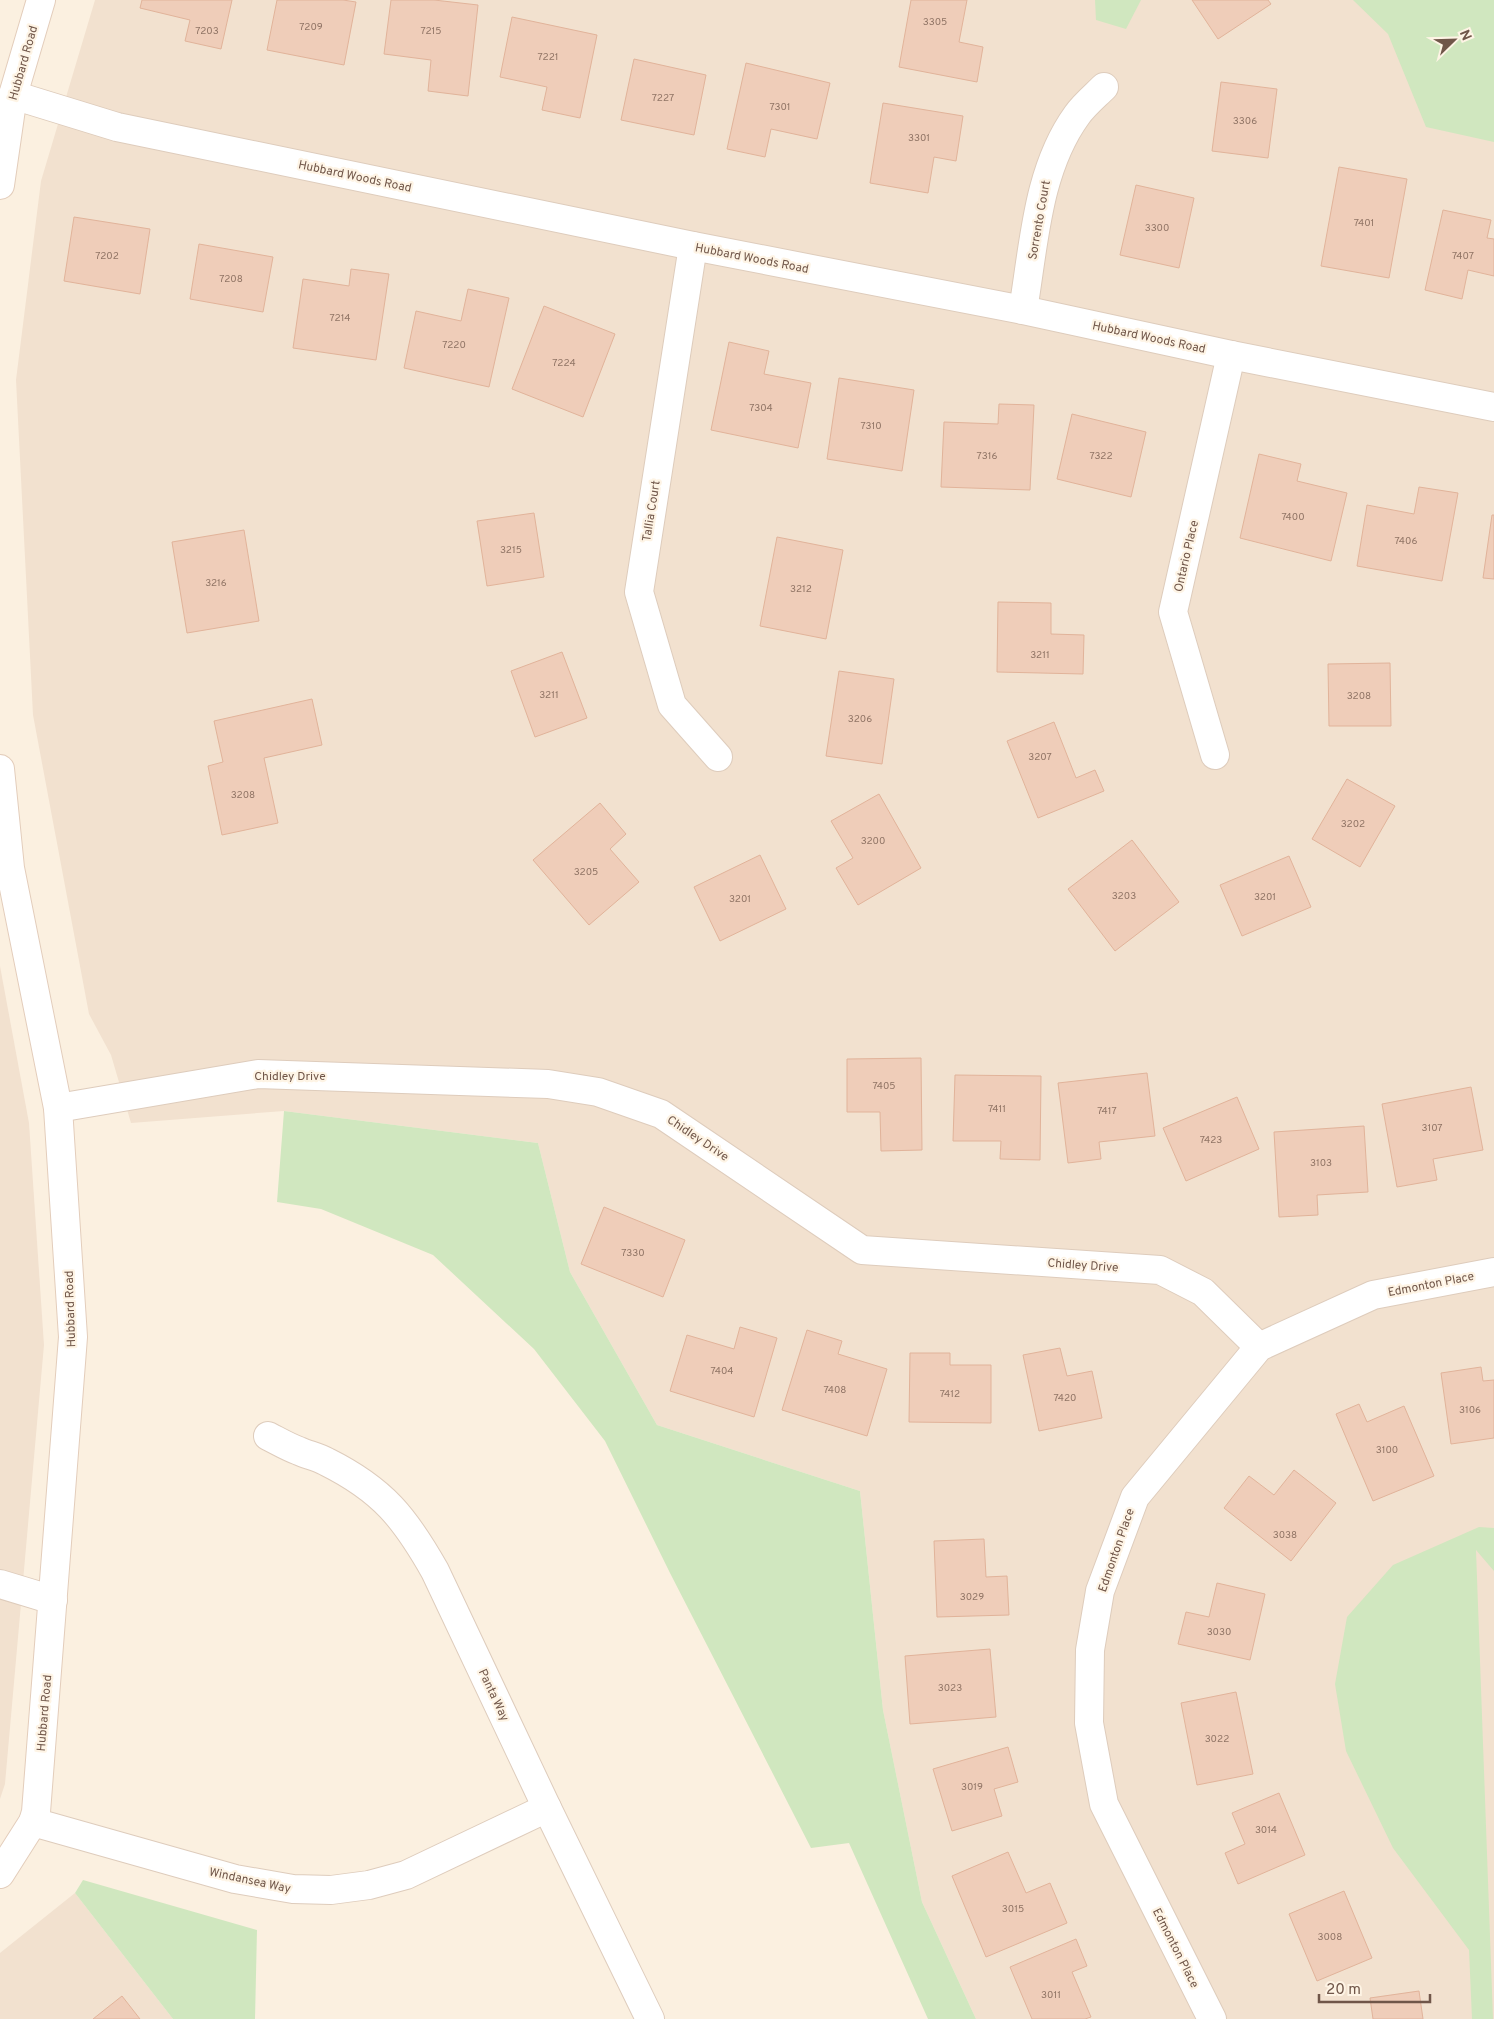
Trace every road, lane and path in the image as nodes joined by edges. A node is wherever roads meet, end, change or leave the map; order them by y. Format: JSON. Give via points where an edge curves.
{"nodes":[{"id":1,"x":42,"y":0,"type":"edge"},
{"id":2,"x":1104,"y":87,"type":"dead end"},
{"id":3,"x":13,"y":95,"type":"junction"},
{"id":4,"x":0,"y":185,"type":"edge"},
{"id":5,"x":693,"y":246,"type":"junction"},
{"id":6,"x":1023,"y":310,"type":"junction"},
{"id":7,"x":1231,"y":355,"type":"junction"},
{"id":8,"x":1494,"y":407,"type":"edge"},
{"id":9,"x":1215,"y":754,"type":"dead end"},
{"id":10,"x":718,"y":756,"type":"dead end"},
{"id":11,"x":0,"y":769,"type":"edge"},
{"id":12,"x":5,"y":866,"type":"edge"},
{"id":13,"x":58,"y":1108,"type":"junction"},
{"id":14,"x":1494,"y":1272,"type":"edge"},
{"id":15,"x":1259,"y":1347,"type":"junction"},
{"id":16,"x":268,"y":1436,"type":"dead end"},
{"id":17,"x":0,"y":1584,"type":"edge"},
{"id":18,"x":53,"y":1600,"type":"junction"},
{"id":19,"x":547,"y":1808,"type":"junction"},
{"id":20,"x":33,"y":1822,"type":"junction"},
{"id":21,"x":0,"y":1874,"type":"edge"},
{"id":22,"x":650,"y":2019,"type":"edge"},
{"id":23,"x":1212,"y":2019,"type":"edge"}],
"edges":[{"from":1,"to":3,"type":"street","name":"Hubbard Road"},
{"from":2,"to":6,"type":"street","name":"Sorrento Court","via":[[1078,113],[1056,152],[1044,183]]},
{"from":3,"to":4,"type":"street","name":"Hubbard Road"},
{"from":3,"to":5,"type":"street","name":"Hubbard Woods Road","via":[[117,127]]},
{"from":5,"to":6,"type":"street","name":"Hubbard Woods Road"},
{"from":5,"to":10,"type":"street","name":"Tallia Court","via":[[639,592],[672,704]]},
{"from":6,"to":7,"type":"street","name":"Hubbard Woods Road"},
{"from":7,"to":8,"type":"street","name":"Hubbard Woods Road"},
{"from":7,"to":9,"type":"street","name":"Ontario Place","via":[[1173,612]]},
{"from":11,"to":12,"type":"street","name":"Hubbard Road"},
{"from":12,"to":13,"type":"street","name":"Hubbard Road"},
{"from":13,"to":15,"type":"street","name":"Chidley Drive","via":[[258,1074],[548,1084],[598,1092],[661,1114],[862,1250],[1160,1270],[1203,1292]]},
{"from":13,"to":18,"type":"street","name":"Hubbard Road","via":[[73,1337]]},
{"from":14,"to":15,"type":"street","name":"Edmonton Place","via":[[1373,1295]]},
{"from":15,"to":23,"type":"street","name":"Edmonton Place","via":[[1135,1497],[1100,1591],[1090,1650],[1089,1723],[1104,1804]]},
{"from":16,"to":19,"type":"street","name":"Panta Way","via":[[325,1461],[375,1490],[417,1539]]},
{"from":17,"to":18,"type":"street"},
{"from":18,"to":20,"type":"street","name":"Hubbard Road"},
{"from":19,"to":20,"type":"street","name":"Windansea Way","via":[[406,1875],[369,1885],[331,1890],[292,1889],[234,1879]]},
{"from":19,"to":22,"type":"street","name":"Panta Way"},
{"from":20,"to":21,"type":"street","name":"Hubbard Road"}]}
